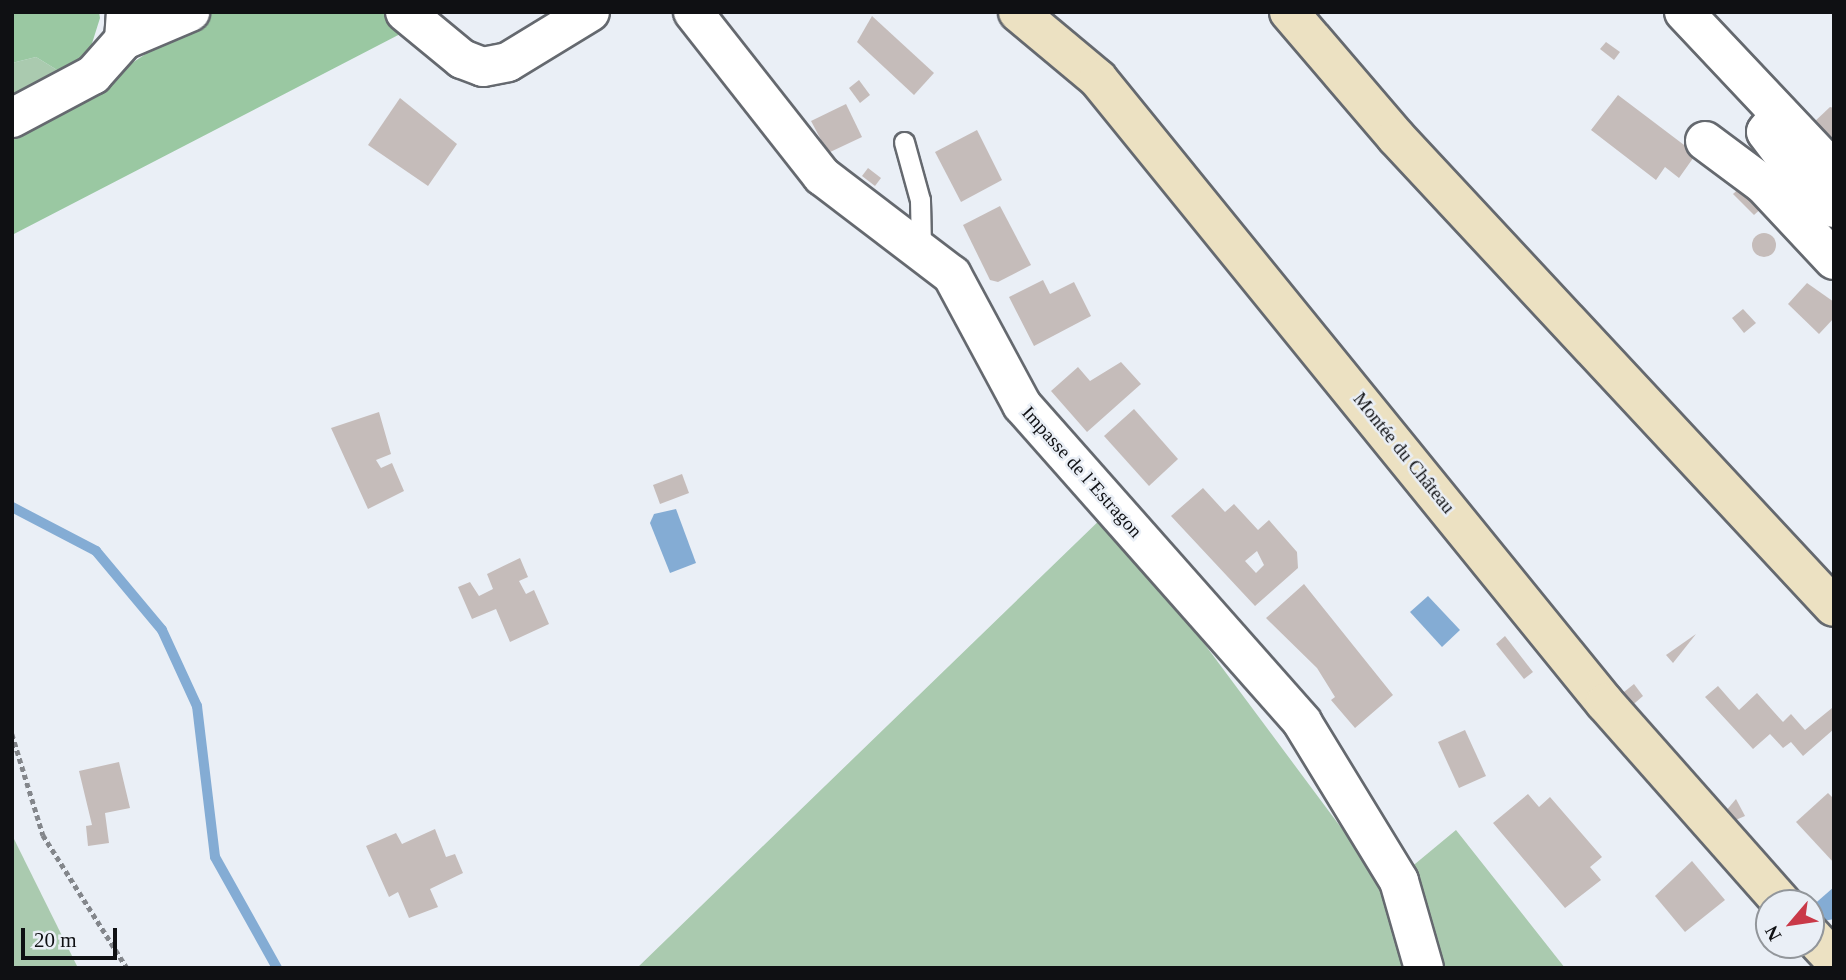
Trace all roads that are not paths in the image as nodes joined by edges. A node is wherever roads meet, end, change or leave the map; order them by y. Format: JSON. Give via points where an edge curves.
{"nodes":[{"id":1,"x":190,"y":12,"type":"edge"},
{"id":2,"x":405,"y":12,"type":"edge"},
{"id":3,"x":590,"y":12,"type":"edge"},
{"id":4,"x":693,"y":12,"type":"edge"},
{"id":5,"x":1018,"y":12,"type":"edge"},
{"id":6,"x":1289,"y":12,"type":"edge"},
{"id":7,"x":1684,"y":12,"type":"edge"},
{"id":8,"x":125,"y":26,"type":"edge"},
{"id":9,"x":1782,"y":115,"type":"junction"},
{"id":10,"x":12,"y":118,"type":"edge"},
{"id":11,"x":1705,"y":141,"type":"dead end"},
{"id":12,"x":904,"y":142,"type":"dead end"},
{"id":13,"x":1834,"y":171,"type":"edge"},
{"id":14,"x":1834,"y":208,"type":"edge"},
{"id":15,"x":921,"y":247,"type":"junction"},
{"id":16,"x":1834,"y":260,"type":"edge"},
{"id":17,"x":1834,"y":607,"type":"edge"},
{"id":18,"x":1770,"y":889,"type":"edge"},
{"id":19,"x":1424,"y":968,"type":"edge"}],
"edges":[{"from":1,"to":8,"type":"street"},
{"from":2,"to":3,"type":"street","via":[[462,59],[483,67],[508,62]]},
{"from":4,"to":15,"type":"street","name":"Impasse de l’Estragon","via":[[822,176]]},
{"from":5,"to":18,"type":"street","name":"Montée du Château","via":[[1098,79],[1605,703]]},
{"from":6,"to":17,"type":"street","via":[[1406,148]]},
{"from":7,"to":9,"type":"street"},
{"from":8,"to":10,"type":"street","via":[[93,75]]},
{"from":9,"to":13,"type":"street"},
{"from":9,"to":14,"type":"street","via":[[1766,132],[1807,186]]},
{"from":11,"to":16,"type":"street","via":[[1763,184]]},
{"from":12,"to":15,"type":"lane","via":[[920,200]]},
{"from":15,"to":19,"type":"street","name":"Impasse de l’Estragon","via":[[952,275],[1022,405],[1301,722],[1399,881]]}]}
